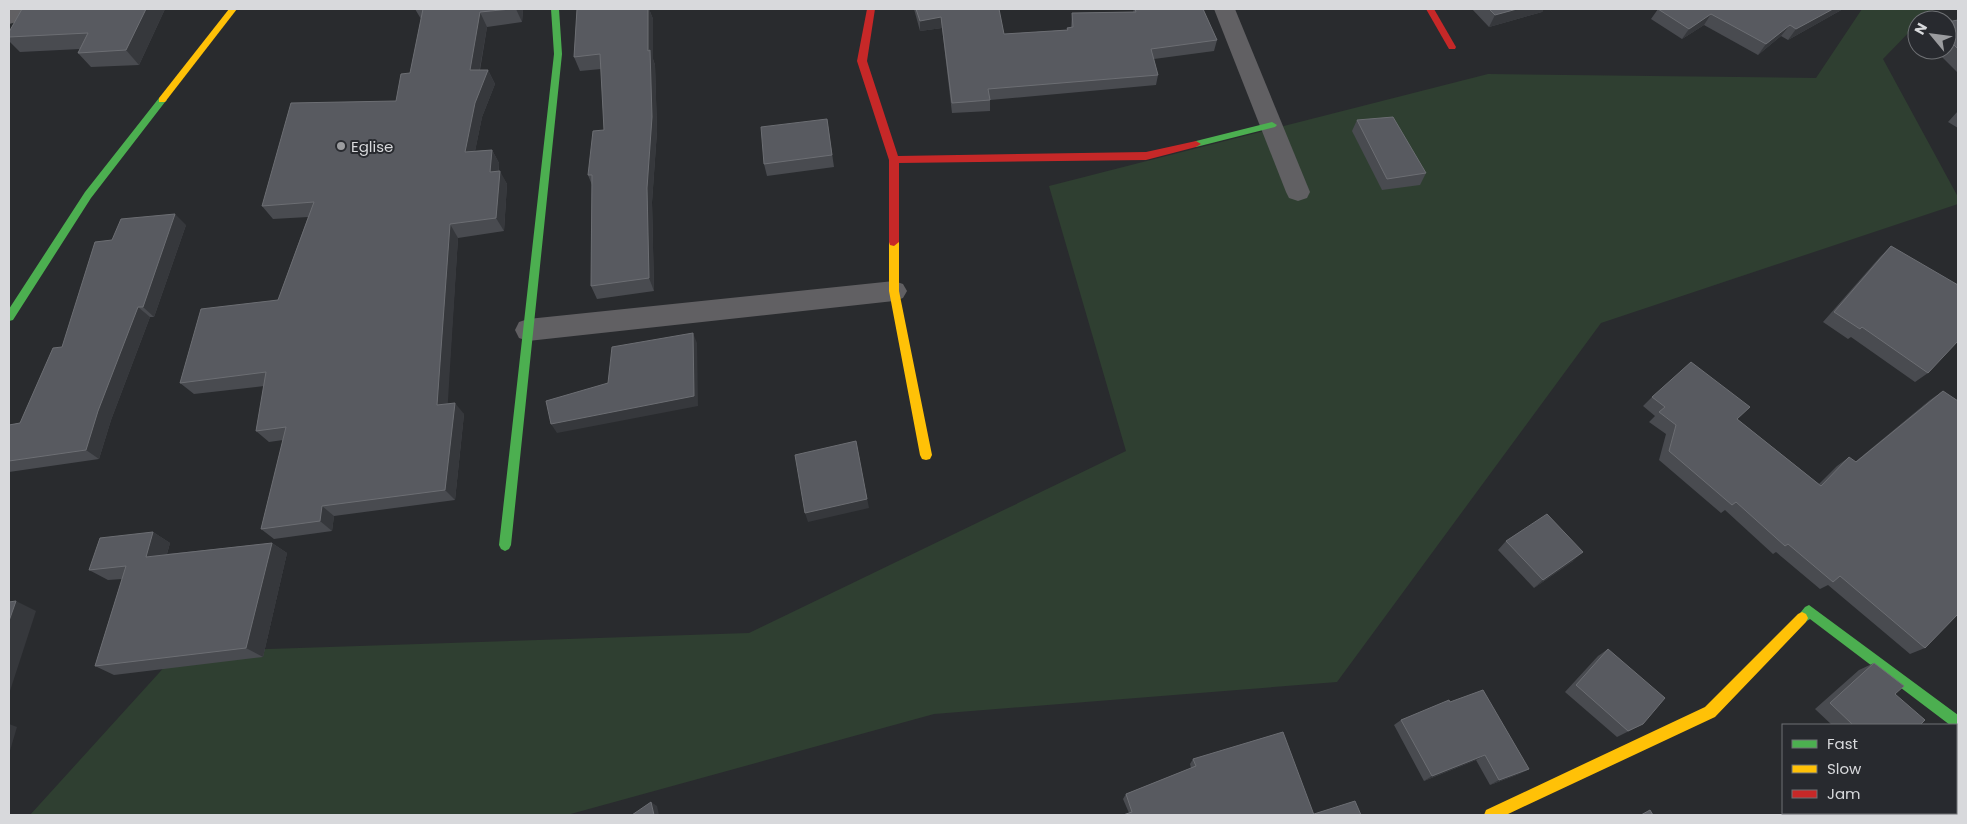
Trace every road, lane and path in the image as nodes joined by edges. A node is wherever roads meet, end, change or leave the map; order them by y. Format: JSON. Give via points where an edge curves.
{"nodes":[{"id":1,"x":15,"y":9,"type":"edge"},
{"id":2,"x":233,"y":9,"type":"edge"},
{"id":3,"x":555,"y":9,"type":"edge"},
{"id":4,"x":871,"y":9,"type":"edge"},
{"id":5,"x":1224,"y":9,"type":"edge"},
{"id":6,"x":1430,"y":9,"type":"edge"},
{"id":7,"x":9,"y":17,"type":"edge"},
{"id":8,"x":1452,"y":47,"type":"dead end"},
{"id":9,"x":1272,"y":125,"type":"junction"},
{"id":10,"x":894,"y":160,"type":"junction"},
{"id":11,"x":1298,"y":192,"type":"dead end"},
{"id":12,"x":894,"y":291,"type":"junction"},
{"id":13,"x":9,"y":317,"type":"edge"},
{"id":14,"x":528,"y":330,"type":"junction"},
{"id":15,"x":926,"y":455,"type":"dead end"},
{"id":16,"x":505,"y":544,"type":"dead end"},
{"id":17,"x":1958,"y":723,"type":"edge"},
{"id":18,"x":1491,"y":815,"type":"edge"}],
"edges":[{"from":1,"to":7,"type":"street"},
{"from":2,"to":13,"type":"street","via":[[88,195]]},
{"from":3,"to":14,"type":"street","via":[[558,54]]},
{"from":4,"to":10,"type":"street","via":[[862,61]]},
{"from":5,"to":9,"type":"street"},
{"from":6,"to":8,"type":"street"},
{"from":9,"to":10,"type":"street","via":[[1146,156]]},
{"from":9,"to":11,"type":"street"},
{"from":10,"to":12,"type":"street"},
{"from":12,"to":14,"type":"street"},
{"from":12,"to":15,"type":"street"},
{"from":14,"to":16,"type":"street"},
{"from":17,"to":18,"type":"street","via":[[1809,611],[1710,712]]}]}
